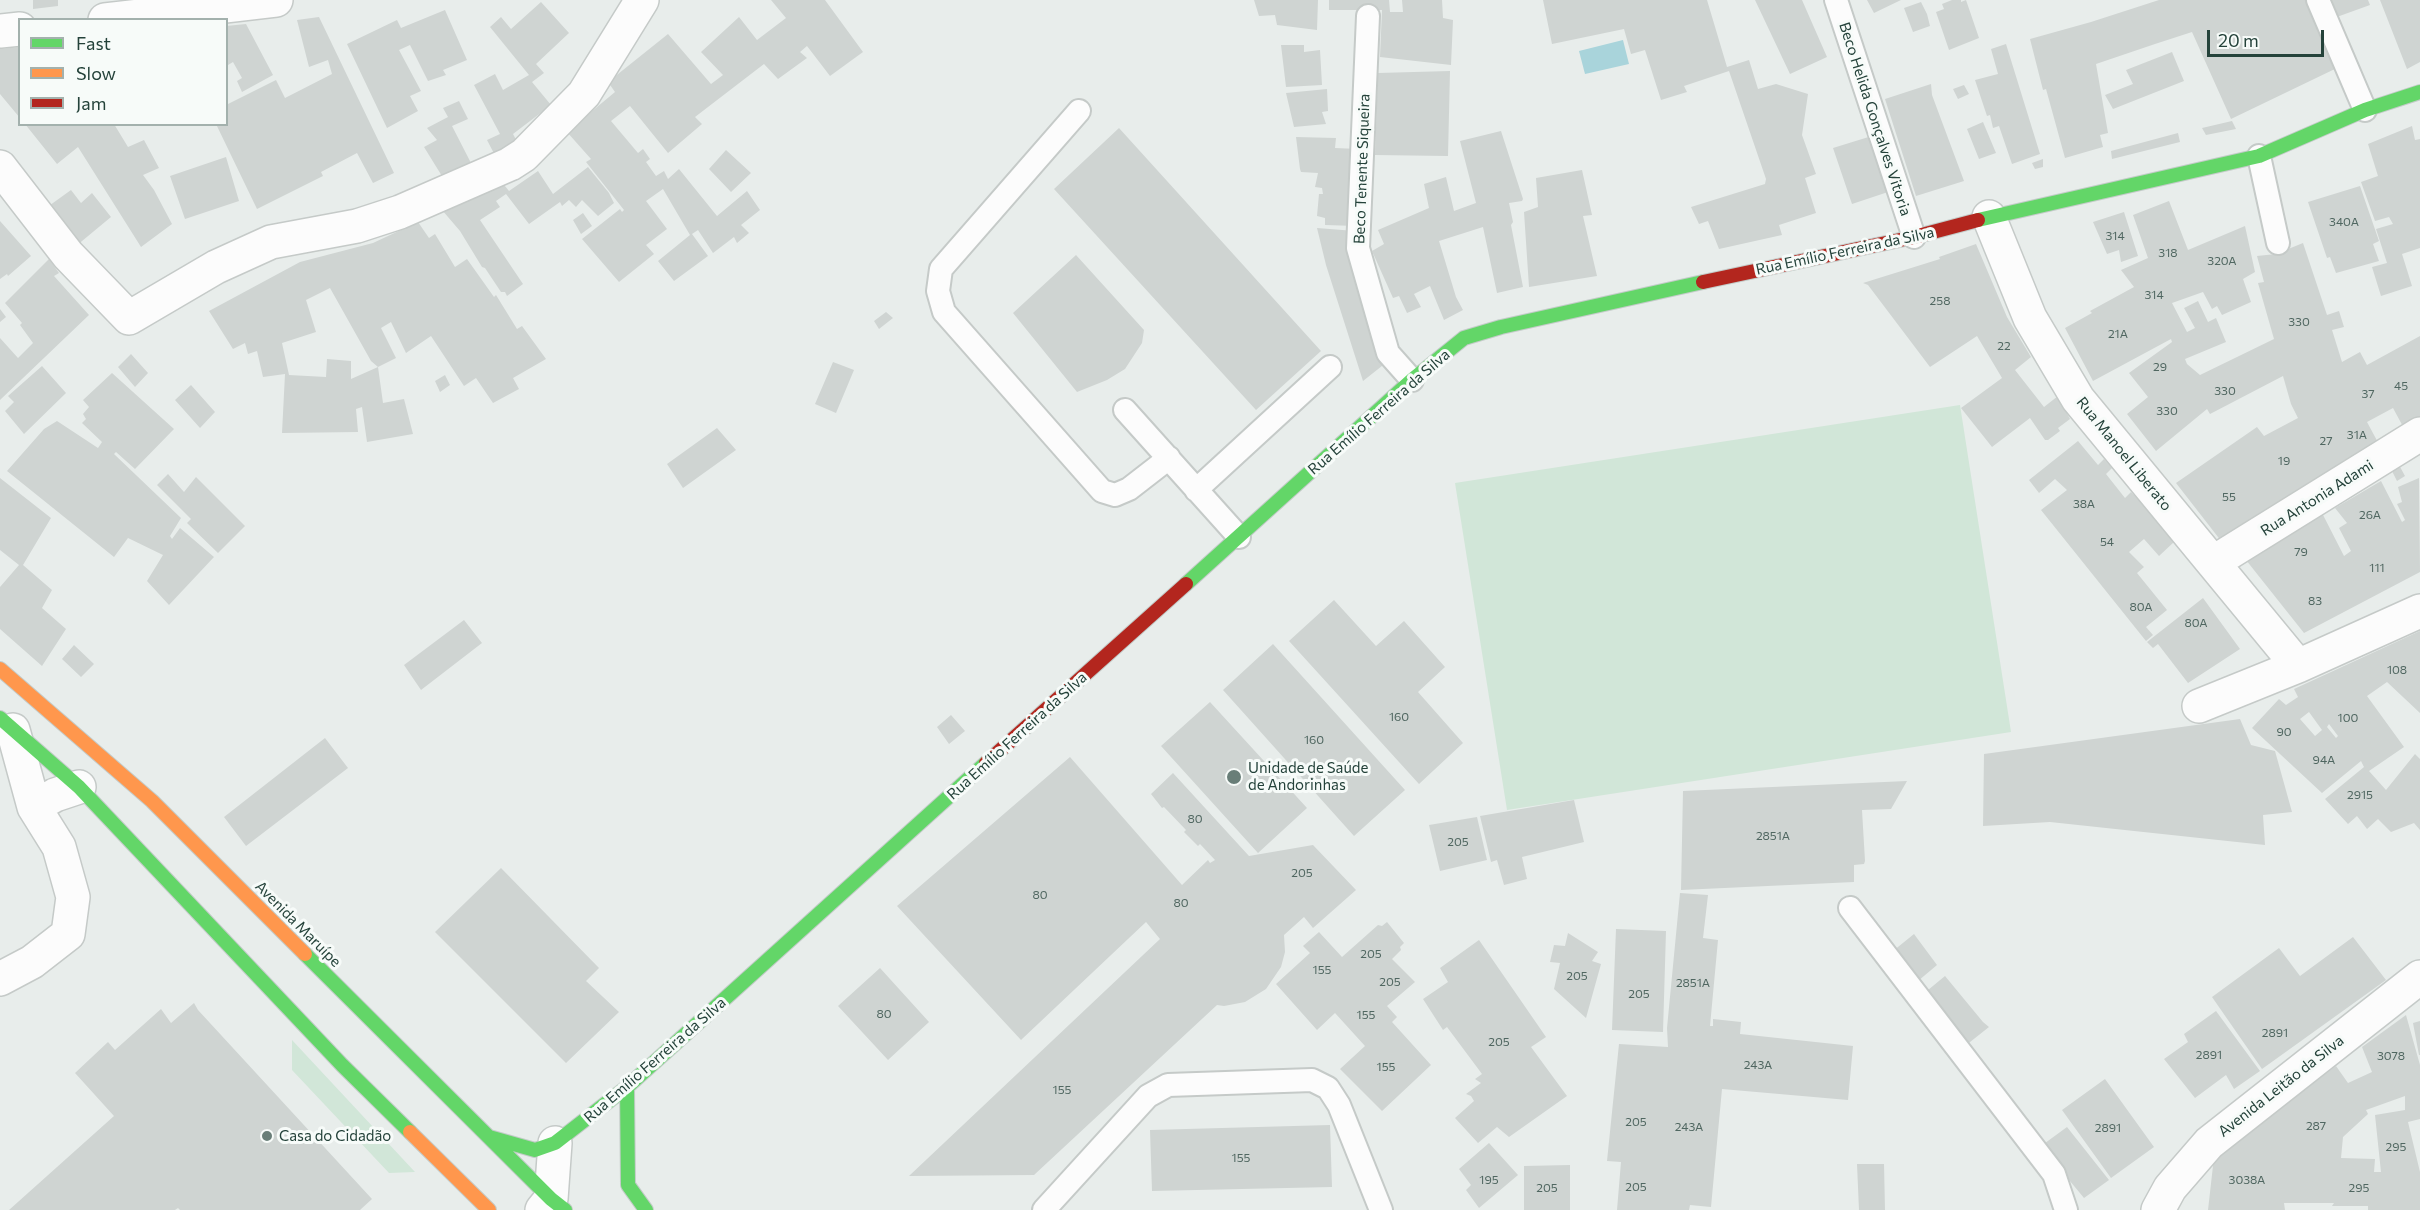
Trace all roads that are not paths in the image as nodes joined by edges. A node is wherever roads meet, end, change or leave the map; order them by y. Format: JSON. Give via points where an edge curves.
{"nodes":[{"id":1,"x":276,"y":0,"type":"edge"},
{"id":2,"x":642,"y":0,"type":"edge"},
{"id":3,"x":1836,"y":0,"type":"edge"},
{"id":4,"x":2318,"y":0,"type":"edge"},
{"id":5,"x":1368,"y":16,"type":"dead end"},
{"id":6,"x":122,"y":18,"type":"edge"},
{"id":7,"x":18,"y":29,"type":"edge"},
{"id":8,"x":0,"y":31,"type":"edge"},
{"id":9,"x":2420,"y":92,"type":"edge"},
{"id":10,"x":2364,"y":110,"type":"junction"},
{"id":11,"x":1079,"y":111,"type":"dead end"},
{"id":12,"x":2259,"y":156,"type":"junction"},
{"id":13,"x":0,"y":167,"type":"edge"},
{"id":14,"x":1989,"y":217,"type":"junction"},
{"id":15,"x":1914,"y":237,"type":"junction"},
{"id":16,"x":2278,"y":243,"type":"dead end"},
{"id":17,"x":1330,"y":367,"type":"dead end"},
{"id":18,"x":1412,"y":380,"type":"junction"},
{"id":19,"x":1125,"y":410,"type":"dead end"},
{"id":20,"x":2420,"y":434,"type":"edge"},
{"id":21,"x":1169,"y":458,"type":"junction"},
{"id":22,"x":1196,"y":490,"type":"junction"},
{"id":23,"x":1239,"y":537,"type":"junction"},
{"id":24,"x":2214,"y":562,"type":"junction"},
{"id":25,"x":2420,"y":611,"type":"edge"},
{"id":26,"x":2298,"y":666,"type":"junction"},
{"id":27,"x":0,"y":669,"type":"edge"},
{"id":28,"x":2199,"y":706,"type":"dead end"},
{"id":29,"x":7,"y":724,"type":"edge"},
{"id":30,"x":79,"y":787,"type":"junction"},
{"id":31,"x":34,"y":807,"type":"junction"},
{"id":32,"x":1850,"y":908,"type":"dead end"},
{"id":33,"x":2420,"y":976,"type":"edge"},
{"id":34,"x":0,"y":979,"type":"edge"},
{"id":35,"x":627,"y":1087,"type":"junction"},
{"id":36,"x":489,"y":1137,"type":"junction"},
{"id":37,"x":555,"y":1143,"type":"junction"},
{"id":38,"x":490,"y":1159,"type":"dead end"},
{"id":39,"x":480,"y":1195,"type":"junction"},
{"id":40,"x":553,"y":1206,"type":"edge"},
{"id":41,"x":467,"y":1210,"type":"edge"},
{"id":42,"x":489,"y":1210,"type":"edge"},
{"id":43,"x":646,"y":1210,"type":"edge"},
{"id":44,"x":1044,"y":1210,"type":"edge"},
{"id":45,"x":1381,"y":1210,"type":"edge"},
{"id":46,"x":2066,"y":1210,"type":"edge"},
{"id":47,"x":2158,"y":1210,"type":"edge"}],
"edges":[{"from":1,"to":6,"type":"street"},
{"from":2,"to":13,"type":"street","via":[[584,94],[524,155],[510,164],[400,212],[357,226],[271,242],[216,267],[129,318],[68,255]]},
{"from":3,"to":15,"type":"lane","name":"Beco Helida Gonçalves Vitoria"},
{"from":4,"to":10,"type":"lane"},
{"from":5,"to":18,"type":"lane","name":"Beco Tenente Siqueira","via":[[1358,248],[1388,353]]},
{"from":7,"to":8,"type":"street"},
{"from":9,"to":10,"type":"street","name":"Rua Emílio Ferreira da Silva"},
{"from":10,"to":12,"type":"street","name":"Rua Emílio Ferreira da Silva"},
{"from":11,"to":21,"type":"lane","via":[[941,269],[938,291],[944,312],[1102,491],[1115,495],[1129,489]]},
{"from":12,"to":14,"type":"street","name":"Rua Emílio Ferreira da Silva"},
{"from":12,"to":16,"type":"lane"},
{"from":14,"to":15,"type":"street","name":"Rua Emílio Ferreira da Silva"},
{"from":14,"to":24,"type":"street","name":"Rua Manoel Liberato","via":[[2030,318],[2078,399]]},
{"from":15,"to":18,"type":"street","name":"Rua Emílio Ferreira da Silva","via":[[1501,327],[1464,338]]},
{"from":17,"to":22,"type":"lane"},
{"from":18,"to":23,"type":"street","name":"Rua Emílio Ferreira da Silva"},
{"from":19,"to":21,"type":"lane"},
{"from":20,"to":24,"type":"street","name":"Rua Antonia Adami"},
{"from":21,"to":22,"type":"lane"},
{"from":22,"to":23,"type":"lane"},
{"from":23,"to":35,"type":"street","name":"Rua Emílio Ferreira da Silva"},
{"from":24,"to":26,"type":"street","name":"Rua Manoel Liberato"},
{"from":25,"to":26,"type":"street"},
{"from":26,"to":28,"type":"street"},
{"from":27,"to":36,"type":"street","name":"Avenida Maruípe","via":[[152,801]]},
{"from":29,"to":30,"type":"street"},
{"from":29,"to":31,"type":"street"},
{"from":30,"to":31,"type":"street"},
{"from":30,"to":39,"type":"street","via":[[342,1065]]},
{"from":31,"to":34,"type":"street","via":[[59,847],[73,897],[68,934],[32,962]]},
{"from":32,"to":46,"type":"lane","via":[[2054,1174]]},
{"from":33,"to":47,"type":"street","name":"Avenida Leitão da Silva","via":[[2209,1143],[2170,1188]]},
{"from":35,"to":37,"type":"street","name":"Rua Emílio Ferreira da Silva"},
{"from":35,"to":43,"type":"street","via":[[628,1185]]},
{"from":36,"to":37,"type":"street","name":"Rua Emílio Ferreira da Silva","via":[[536,1150]]},
{"from":36,"to":38,"type":"street"},
{"from":36,"to":40,"type":"street","name":"Avenida Maruípe"},
{"from":37,"to":40,"type":"street"},
{"from":39,"to":41,"type":"street"},
{"from":39,"to":42,"type":"street"},
{"from":44,"to":45,"type":"lane","via":[[1148,1096],[1168,1084],[1312,1080],[1328,1088],[1339,1105]]}]}
